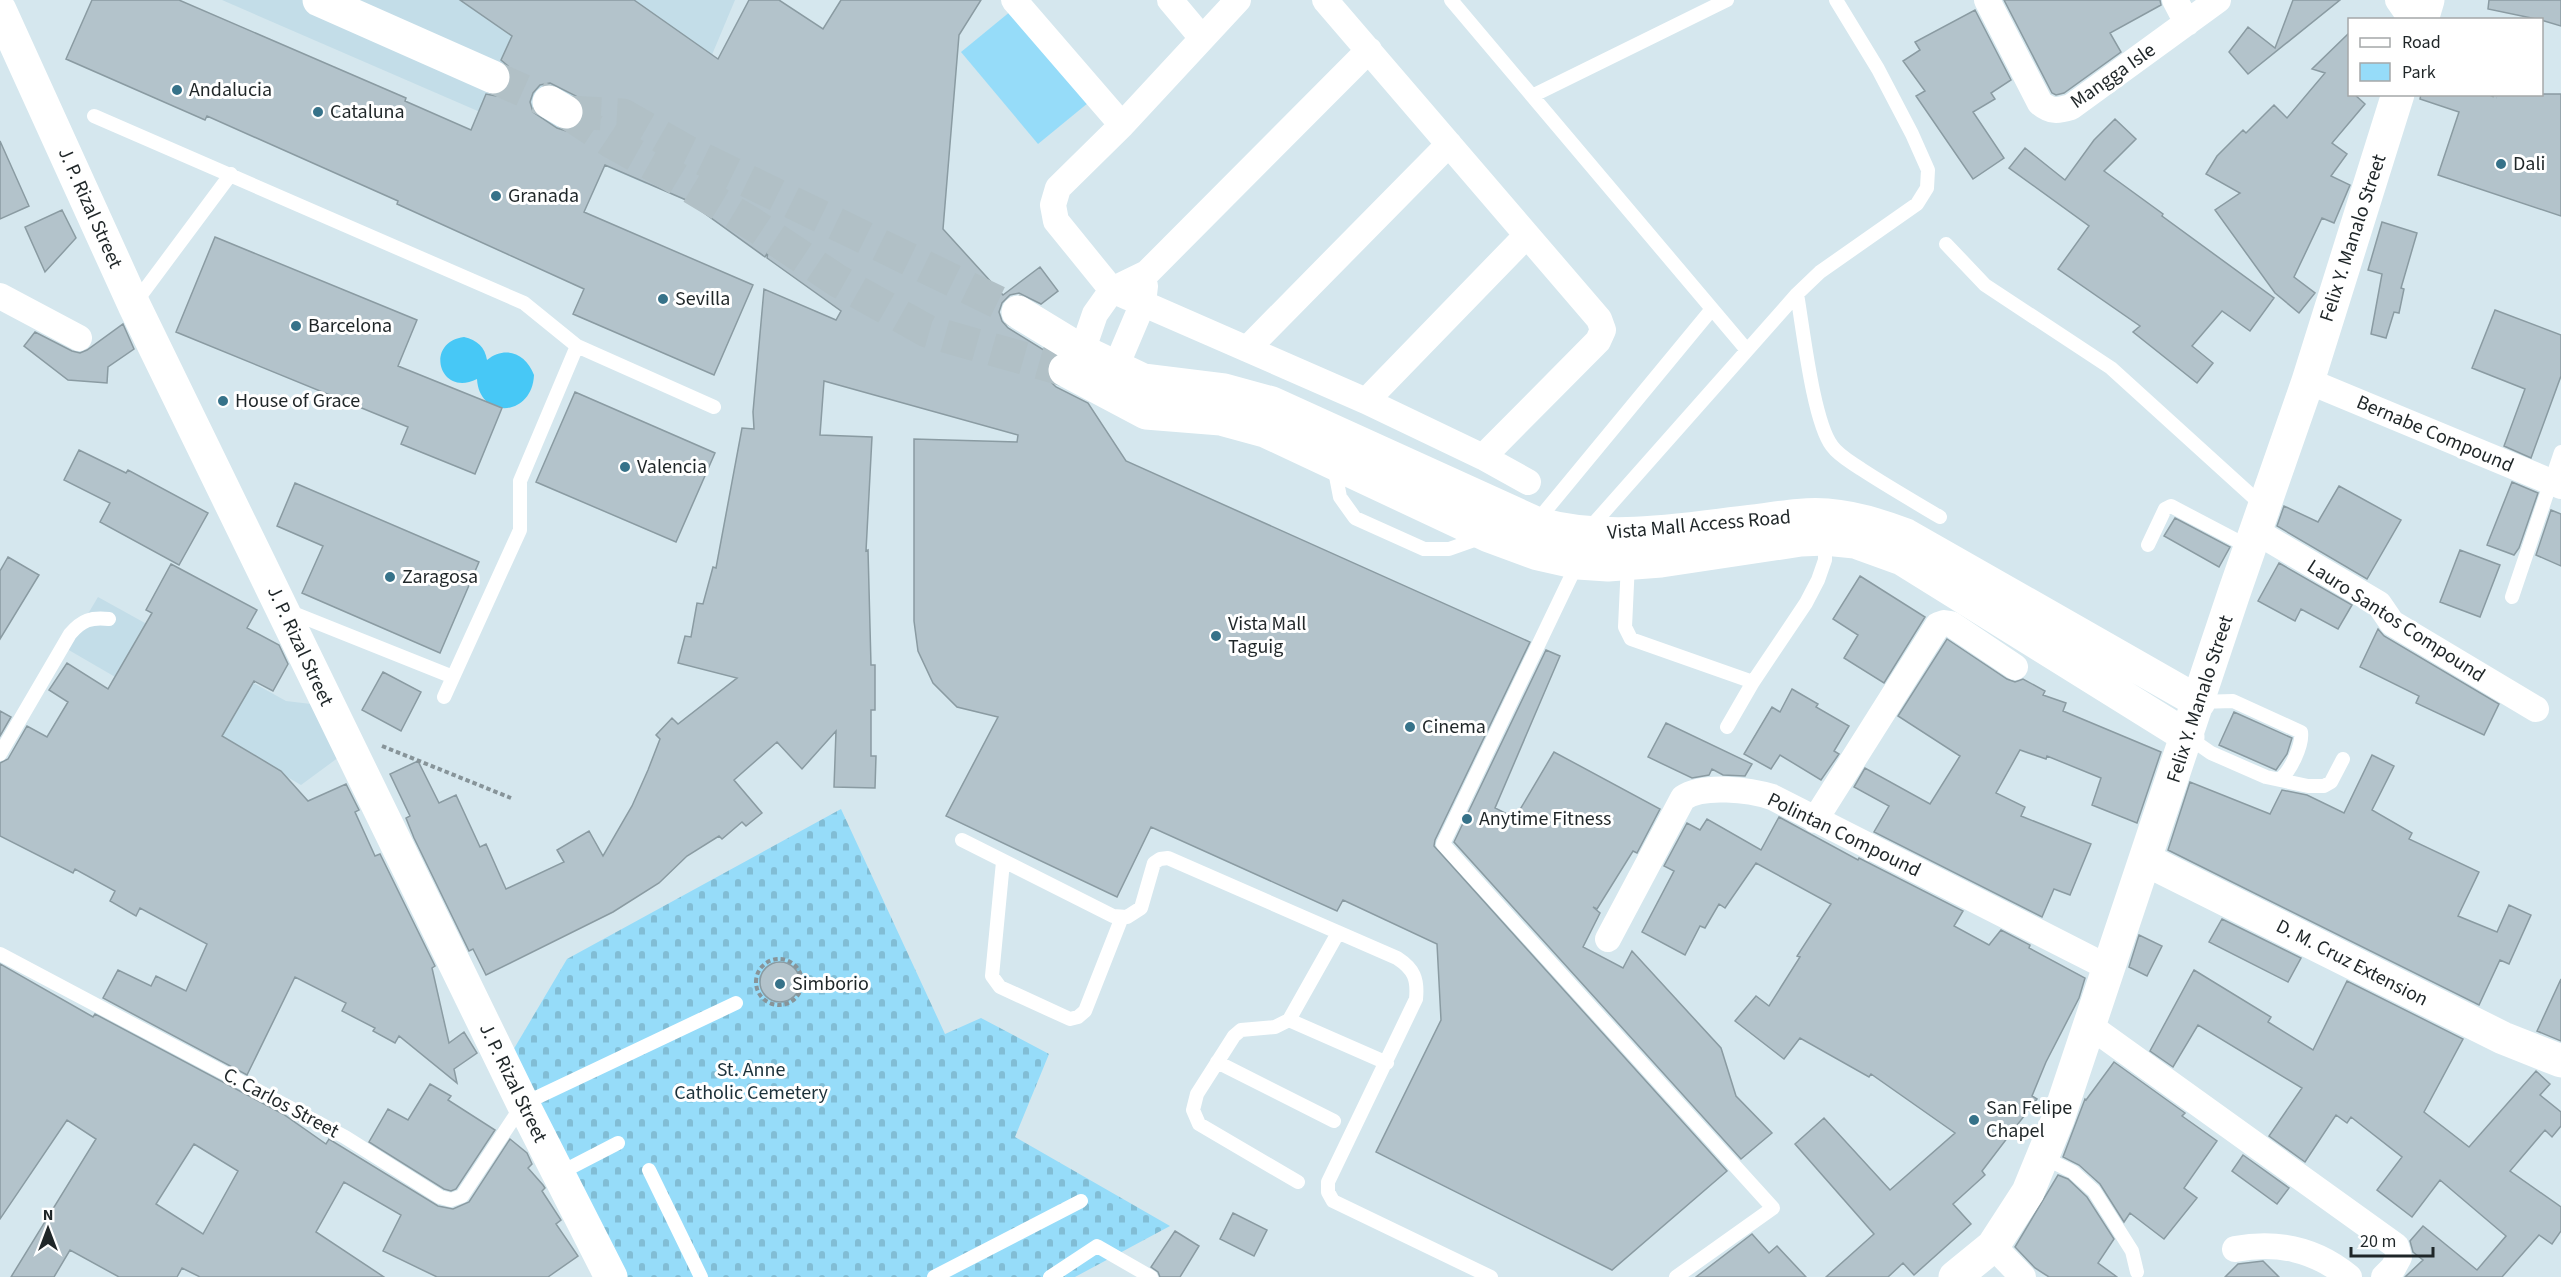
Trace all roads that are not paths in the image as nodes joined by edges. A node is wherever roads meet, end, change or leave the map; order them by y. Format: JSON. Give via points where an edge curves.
{"nodes":[{"id":1,"x":319,"y":0,"type":"edge"},
{"id":2,"x":1014,"y":0,"type":"edge"},
{"id":3,"x":1170,"y":0,"type":"edge"},
{"id":4,"x":1238,"y":0,"type":"edge"},
{"id":5,"x":1325,"y":0,"type":"edge"},
{"id":6,"x":1451,"y":0,"type":"edge"},
{"id":7,"x":1727,"y":0,"type":"edge"},
{"id":8,"x":1836,"y":0,"type":"edge"},
{"id":9,"x":1987,"y":0,"type":"edge"},
{"id":10,"x":2175,"y":0,"type":"edge"},
{"id":11,"x":2218,"y":0,"type":"edge"},
{"id":12,"x":2398,"y":0,"type":"edge"},
{"id":13,"x":2428,"y":0,"type":"edge"},
{"id":14,"x":0,"y":10,"type":"edge"},
{"id":15,"x":2411,"y":18,"type":"edge"},
{"id":16,"x":2423,"y":18,"type":"edge"},
{"id":17,"x":2187,"y":23,"type":"junction"},
{"id":18,"x":1202,"y":38,"type":"junction"},
{"id":19,"x":1369,"y":50,"type":"junction"},
{"id":20,"x":493,"y":77,"type":"tunnel mouth"},
{"id":21,"x":1532,"y":96,"type":"junction"},
{"id":22,"x":2397,"y":96,"type":"edge"},
{"id":23,"x":94,"y":116,"type":"dead end"},
{"id":24,"x":1122,"y":124,"type":"junction"},
{"id":25,"x":1449,"y":144,"type":"junction"},
{"id":26,"x":231,"y":174,"type":"junction"},
{"id":27,"x":1527,"y":235,"type":"junction"},
{"id":28,"x":1946,"y":244,"type":"dead end"},
{"id":29,"x":1147,"y":273,"type":"junction"},
{"id":30,"x":1112,"y":290,"type":"junction"},
{"id":31,"x":1797,"y":294,"type":"junction"},
{"id":32,"x":0,"y":296,"type":"edge"},
{"id":33,"x":1143,"y":303,"type":"junction"},
{"id":34,"x":134,"y":305,"type":"junction"},
{"id":35,"x":1712,"y":309,"type":"junction"},
{"id":36,"x":1018,"y":312,"type":"tunnel mouth"},
{"id":37,"x":79,"y":338,"type":"dead end"},
{"id":38,"x":578,"y":346,"type":"junction"},
{"id":39,"x":1247,"y":349,"type":"junction"},
{"id":40,"x":1746,"y":349,"type":"junction"},
{"id":41,"x":1074,"y":365,"type":"junction"},
{"id":42,"x":1110,"y":380,"type":"junction"},
{"id":43,"x":2308,"y":381,"type":"junction"},
{"id":44,"x":1366,"y":401,"type":"junction"},
{"id":45,"x":714,"y":407,"type":"dead end"},
{"id":46,"x":1338,"y":449,"type":"junction"},
{"id":47,"x":2561,"y":452,"type":"edge"},
{"id":48,"x":1483,"y":457,"type":"junction"},
{"id":49,"x":1528,"y":482,"type":"dead end"},
{"id":50,"x":2557,"y":484,"type":"edge"},
{"id":51,"x":1940,"y":517,"type":"dead end"},
{"id":52,"x":1494,"y":521,"type":"junction"},
{"id":53,"x":1536,"y":523,"type":"junction"},
{"id":54,"x":1825,"y":527,"type":"junction"},
{"id":55,"x":2258,"y":529,"type":"junction"},
{"id":56,"x":2148,"y":545,"type":"dead end"},
{"id":57,"x":1581,"y":548,"type":"junction"},
{"id":58,"x":1628,"y":563,"type":"junction"},
{"id":59,"x":2512,"y":597,"type":"dead end"},
{"id":60,"x":284,"y":610,"type":"junction"},
{"id":61,"x":110,"y":619,"type":"dead end"},
{"id":62,"x":2015,"y":667,"type":"dead end"},
{"id":63,"x":453,"y":677,"type":"junction"},
{"id":64,"x":1753,"y":682,"type":"junction"},
{"id":65,"x":444,"y":697,"type":"dead end"},
{"id":66,"x":2199,"y":702,"type":"junction"},
{"id":67,"x":2536,"y":709,"type":"dead end"},
{"id":68,"x":1727,"y":726,"type":"dead end"},
{"id":69,"x":2188,"y":736,"type":"junction"},
{"id":70,"x":0,"y":754,"type":"edge"},
{"id":71,"x":2343,"y":759,"type":"dead end"},
{"id":72,"x":2280,"y":779,"type":"junction"},
{"id":73,"x":1815,"y":820,"type":"junction"},
{"id":74,"x":962,"y":840,"type":"dead end"},
{"id":75,"x":2146,"y":860,"type":"junction"},
{"id":76,"x":1003,"y":862,"type":"junction"},
{"id":77,"x":1122,"y":917,"type":"junction"},
{"id":78,"x":1338,"y":933,"type":"junction"},
{"id":79,"x":1608,"y":939,"type":"dead end"},
{"id":80,"x":0,"y":954,"type":"edge"},
{"id":81,"x":2109,"y":968,"type":"junction"},
{"id":82,"x":736,"y":1003,"type":"dead end"},
{"id":83,"x":1289,"y":1020,"type":"junction"},
{"id":84,"x":2090,"y":1026,"type":"junction"},
{"id":85,"x":2561,"y":1061,"type":"edge"},
{"id":86,"x":1216,"y":1062,"type":"junction"},
{"id":87,"x":1387,"y":1063,"type":"junction"},
{"id":88,"x":523,"y":1104,"type":"junction"},
{"id":89,"x":1334,"y":1121,"type":"dead end"},
{"id":90,"x":618,"y":1143,"type":"dead end"},
{"id":91,"x":2043,"y":1157,"type":"junction"},
{"id":92,"x":649,"y":1170,"type":"dead end"},
{"id":93,"x":558,"y":1174,"type":"junction"},
{"id":94,"x":1298,"y":1182,"type":"dead end"},
{"id":95,"x":1081,"y":1201,"type":"dead end"},
{"id":96,"x":1993,"y":1245,"type":"junction"},
{"id":97,"x":2235,"y":1249,"type":"dead end"},
{"id":98,"x":2137,"y":1272,"type":"dead end"},
{"id":99,"x":611,"y":1277,"type":"edge"},
{"id":100,"x":701,"y":1277,"type":"edge"},
{"id":101,"x":934,"y":1277,"type":"edge"},
{"id":102,"x":1050,"y":1277,"type":"edge"},
{"id":103,"x":1151,"y":1277,"type":"edge"},
{"id":104,"x":1491,"y":1277,"type":"edge"},
{"id":105,"x":1676,"y":1277,"type":"edge"},
{"id":106,"x":1954,"y":1277,"type":"edge"},
{"id":107,"x":2023,"y":1277,"type":"edge"},
{"id":108,"x":2349,"y":1277,"type":"edge"},
{"id":109,"x":2384,"y":1277,"type":"edge"}],
"edges":[{"from":1,"to":20,"type":"street"},
{"from":2,"to":24,"type":"street"},
{"from":3,"to":18,"type":"street"},
{"from":4,"to":18,"type":"street"},
{"from":5,"to":19,"type":"street"},
{"from":6,"to":21,"type":"lane"},
{"from":7,"to":21,"type":"lane"},
{"from":8,"to":31,"type":"lane","via":[[1912,134],[1928,170],[1927,188],[1917,204],[1820,272]]},
{"from":9,"to":17,"type":"street","name":"Mangga Isle","via":[[2040,103],[2058,111],[2071,107]]},
{"from":10,"to":17,"type":"street"},
{"from":11,"to":17,"type":"street","name":"Mangga Isle"},
{"from":12,"to":15,"type":"street"},
{"from":13,"to":16,"type":"street"},
{"from":14,"to":34,"type":"street","name":"J. P. Rizal Street"},
{"from":18,"to":24,"type":"street"},
{"from":19,"to":25,"type":"street"},
{"from":19,"to":29,"type":"street"},
{"from":21,"to":35,"type":"lane"},
{"from":22,"to":43,"type":"street","name":"Felix Y. Manalo Street"},
{"from":23,"to":26,"type":"lane"},
{"from":24,"to":30,"type":"street","via":[[1058,188],[1053,205],[1056,221]]},
{"from":25,"to":27,"type":"street"},
{"from":25,"to":39,"type":"street"},
{"from":26,"to":34,"type":"lane"},
{"from":26,"to":38,"type":"lane","via":[[524,303]]},
{"from":27,"to":44,"type":"street"},
{"from":27,"to":48,"type":"street","via":[[1599,319],[1603,330],[1598,341]]},
{"from":28,"to":55,"type":"lane","via":[[1985,285],[2111,368]]},
{"from":29,"to":30,"type":"street"},
{"from":29,"to":33,"type":"street"},
{"from":30,"to":33,"type":"street"},
{"from":30,"to":41,"type":"street","via":[[1095,314]]},
{"from":31,"to":40,"type":"lane"},
{"from":31,"to":51,"type":"lane","via":[[1814,392],[1832,447]]},
{"from":32,"to":37,"type":"street"},
{"from":33,"to":39,"type":"street"},
{"from":33,"to":42,"type":"street"},
{"from":34,"to":60,"type":"street","name":"J. P. Rizal Street"},
{"from":35,"to":40,"type":"lane"},
{"from":35,"to":53,"type":"lane"},
{"from":36,"to":41,"type":"street","name":"Vista Mall Access Road"},
{"from":38,"to":45,"type":"lane"},
{"from":38,"to":63,"type":"lane","via":[[520,481],[520,530]]},
{"from":39,"to":44,"type":"street"},
{"from":40,"to":57,"type":"lane"},
{"from":41,"to":42,"type":"street","name":"Vista Mall Access Road"},
{"from":42,"to":46,"type":"street","name":"Vista Mall Access Road","via":[[1224,390],[1272,403]]},
{"from":43,"to":50,"type":"street","name":"Bernabe Compound"},
{"from":43,"to":55,"type":"street","name":"Felix Y. Manalo Street"},
{"from":44,"to":48,"type":"street"},
{"from":46,"to":52,"type":"street","name":"Vista Mall Access Road"},
{"from":46,"to":52,"type":"lane","via":[[1340,497],[1355,518],[1424,549],[1449,549]]},
{"from":47,"to":50,"type":"lane"},
{"from":48,"to":49,"type":"street"},
{"from":50,"to":59,"type":"lane"},
{"from":52,"to":53,"type":"street","name":"Vista Mall Access Road"},
{"from":52,"to":57,"type":"street","name":"Vista Mall Access Road","via":[[1538,554]]},
{"from":53,"to":57,"type":"street","name":"Vista Mall Access Road","via":[[1563,531]]},
{"from":54,"to":57,"type":"street","name":"Vista Mall Access Road","via":[[1658,532]]},
{"from":54,"to":58,"type":"street","name":"Vista Mall Access Road","via":[[1801,540]]},
{"from":54,"to":64,"type":"lane","via":[[1825,561],[1818,580]]},
{"from":54,"to":66,"type":"street","name":"Vista Mall Access Road","via":[[1856,518],[1906,535]]},
{"from":54,"to":69,"type":"street","name":"Vista Mall Access Road","via":[[1902,559]]},
{"from":55,"to":56,"type":"lane","via":[[2171,506],[2165,509]]},
{"from":55,"to":66,"type":"street","name":"Felix Y. Manalo Street"},
{"from":55,"to":67,"type":"street","name":"Lauro Santos Compound","via":[[2379,604],[2392,623]]},
{"from":57,"to":58,"type":"street","name":"Vista Mall Access Road"},
{"from":57,"to":105,"type":"lane","via":[[1443,844],[1773,1208]]},
{"from":58,"to":64,"type":"lane","via":[[1625,627],[1631,639]]},
{"from":60,"to":63,"type":"lane"},
{"from":60,"to":88,"type":"street","name":"J. P. Rizal Street","via":[[345,743]]},
{"from":61,"to":70,"type":"lane","via":[[81,622],[70,633]]},
{"from":62,"to":73,"type":"street","via":[[1952,624],[1938,625]]},
{"from":63,"to":65,"type":"lane"},
{"from":64,"to":68,"type":"lane"},
{"from":66,"to":69,"type":"street","name":"Felix Y. Manalo Street"},
{"from":66,"to":72,"type":"lane","via":[[2232,701],[2301,732],[2288,771]]},
{"from":69,"to":72,"type":"lane","via":[[2211,753],[2266,777]]},
{"from":69,"to":75,"type":"street","name":"Felix Y. Manalo Street"},
{"from":71,"to":72,"type":"lane","via":[[2331,782],[2324,786]]},
{"from":73,"to":79,"type":"street","name":"Polintan Compound","via":[[1764,795],[1691,792],[1683,798]]},
{"from":73,"to":81,"type":"street","name":"Polintan Compound"},
{"from":74,"to":76,"type":"lane"},
{"from":75,"to":81,"type":"street","name":"Felix Y. Manalo Street"},
{"from":75,"to":85,"type":"street","name":"D. M. Cruz Extension","via":[[2503,1038]]},
{"from":76,"to":77,"type":"lane","via":[[1105,913]]},
{"from":76,"to":77,"type":"lane","via":[[992,976],[1000,987],[1070,1019],[1078,1017],[1085,1011]]},
{"from":77,"to":78,"type":"lane","via":[[1141,908],[1154,863],[1168,858]]},
{"from":78,"to":83,"type":"lane"},
{"from":78,"to":87,"type":"lane","via":[[1397,958],[1415,974],[1416,999]]},
{"from":80,"to":88,"type":"lane","name":"C. Carlos Street","via":[[345,1137],[445,1199],[462,1196]]},
{"from":81,"to":84,"type":"street","name":"Felix Y. Manalo Street"},
{"from":82,"to":88,"type":"lane"},
{"from":83,"to":86,"type":"lane","via":[[1275,1027],[1241,1030]]},
{"from":83,"to":87,"type":"lane"},
{"from":84,"to":91,"type":"street","name":"Felix Y. Manalo Street"},
{"from":84,"to":109,"type":"street","via":[[2396,1245],[2399,1257]]},
{"from":86,"to":89,"type":"lane"},
{"from":86,"to":94,"type":"lane","via":[[1197,1094],[1193,1110],[1199,1124]]},
{"from":87,"to":104,"type":"lane","via":[[1328,1182],[1328,1192],[1333,1201]]},
{"from":88,"to":93,"type":"street","name":"J. P. Rizal Street"},
{"from":90,"to":93,"type":"lane"},
{"from":91,"to":96,"type":"street","name":"Felix Y. Manalo Street","via":[[2028,1192]]},
{"from":91,"to":98,"type":"lane","via":[[2073,1172],[2094,1191],[2132,1251]]},
{"from":92,"to":100,"type":"lane"},
{"from":93,"to":99,"type":"street","name":"J. P. Rizal Street"},
{"from":95,"to":101,"type":"lane"},
{"from":96,"to":106,"type":"street","name":"Felix Y. Manalo Street"},
{"from":96,"to":107,"type":"street"},
{"from":97,"to":108,"type":"street","via":[[2286,1246],[2330,1262]]},
{"from":102,"to":103,"type":"lane","via":[[1097,1246]]}]}
